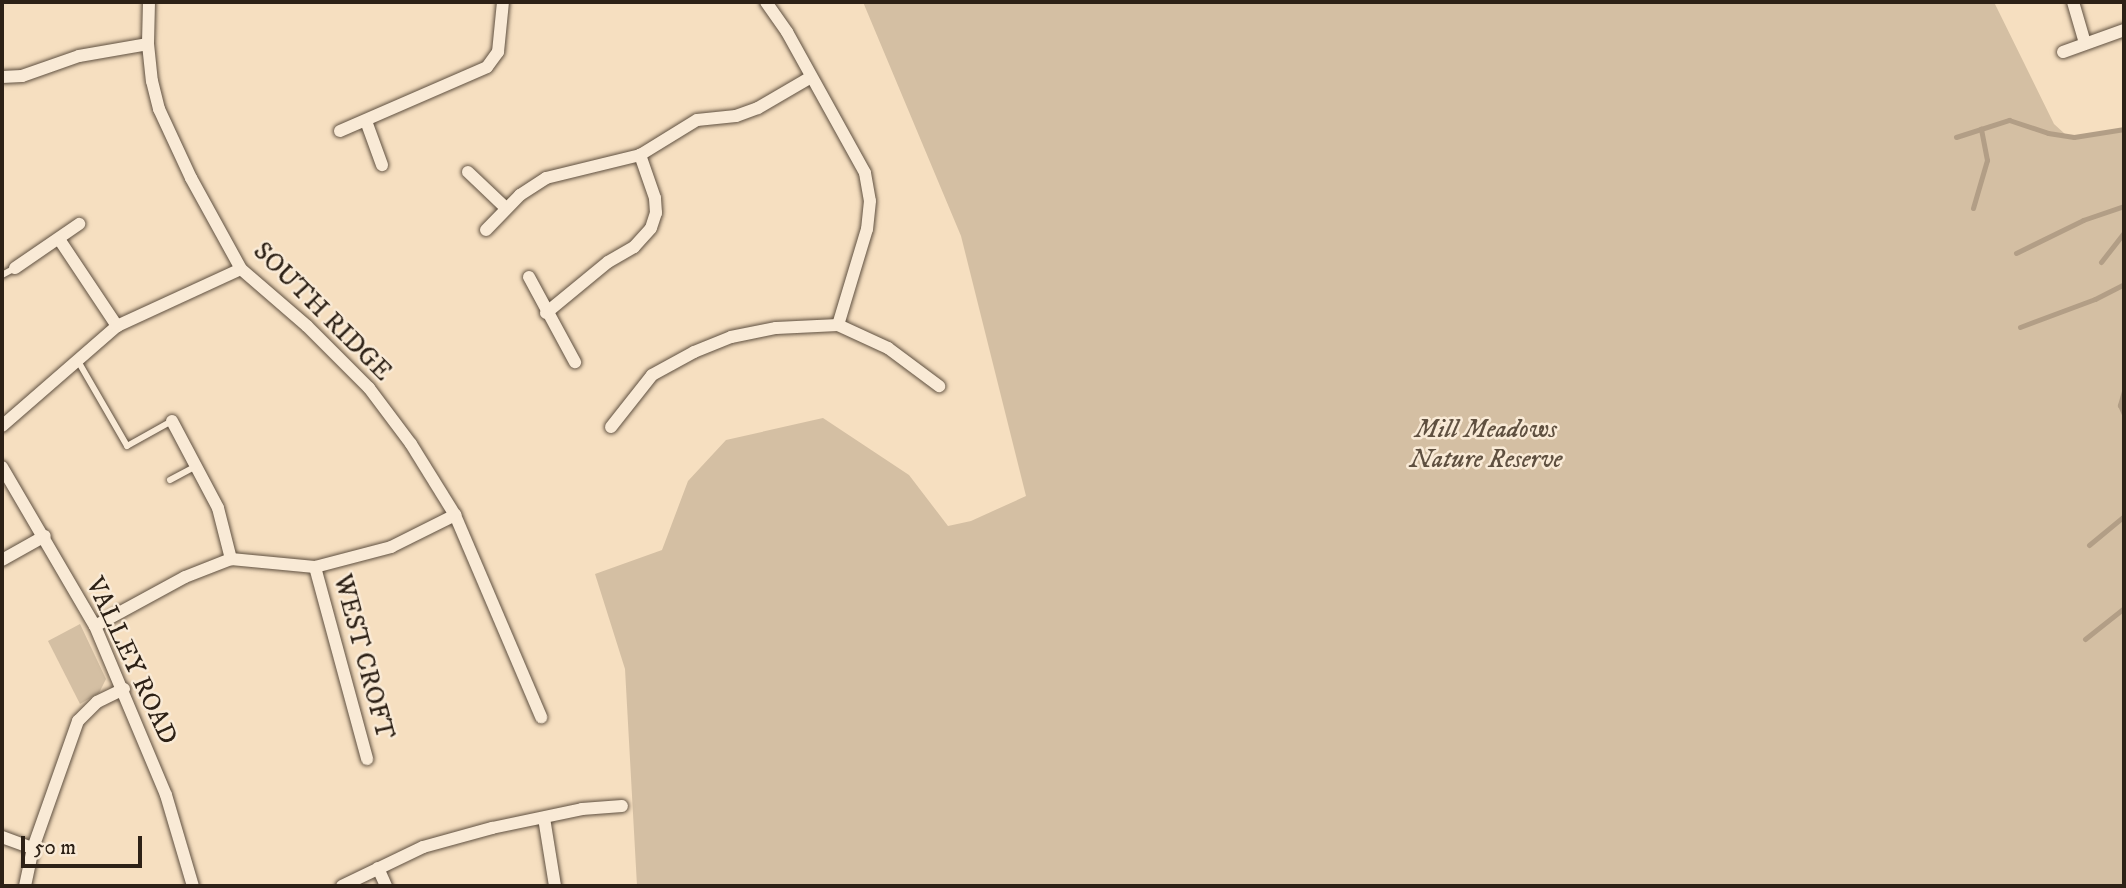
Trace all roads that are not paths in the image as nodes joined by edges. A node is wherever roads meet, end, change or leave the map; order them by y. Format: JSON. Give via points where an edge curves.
{"nodes":[{"id":1,"x":149,"y":2,"type":"edge"},
{"id":2,"x":503,"y":2,"type":"edge"},
{"id":3,"x":766,"y":2,"type":"edge"},
{"id":4,"x":2073,"y":2,"type":"edge"},
{"id":5,"x":2124,"y":30,"type":"edge"},
{"id":6,"x":2085,"y":43,"type":"junction"},
{"id":7,"x":148,"y":44,"type":"junction"},
{"id":8,"x":2063,"y":52,"type":"dead end"},
{"id":9,"x":2,"y":77,"type":"edge"},
{"id":10,"x":811,"y":77,"type":"junction"},
{"id":11,"x":366,"y":121,"type":"junction"},
{"id":12,"x":340,"y":131,"type":"dead end"},
{"id":13,"x":640,"y":155,"type":"junction"},
{"id":14,"x":383,"y":165,"type":"dead end"},
{"id":15,"x":468,"y":172,"type":"dead end"},
{"id":16,"x":506,"y":208,"type":"junction"},
{"id":17,"x":79,"y":224,"type":"dead end"},
{"id":18,"x":486,"y":230,"type":"dead end"},
{"id":19,"x":59,"y":239,"type":"junction"},
{"id":20,"x":15,"y":268,"type":"joint"},
{"id":21,"x":240,"y":269,"type":"junction"},
{"id":22,"x":2,"y":275,"type":"edge"},
{"id":23,"x":528,"y":276,"type":"dead end"},
{"id":24,"x":546,"y":313,"type":"junction"},
{"id":25,"x":838,"y":325,"type":"junction"},
{"id":26,"x":117,"y":326,"type":"junction"},
{"id":27,"x":78,"y":361,"type":"junction"},
{"id":28,"x":575,"y":362,"type":"dead end"},
{"id":29,"x":939,"y":386,"type":"dead end"},
{"id":30,"x":172,"y":421,"type":"joint"},
{"id":31,"x":2,"y":426,"type":"edge"},
{"id":32,"x":611,"y":427,"type":"dead end"},
{"id":33,"x":196,"y":466,"type":"junction"},
{"id":34,"x":2,"y":467,"type":"edge"},
{"id":35,"x":170,"y":480,"type":"dead end"},
{"id":36,"x":455,"y":515,"type":"junction"},
{"id":37,"x":45,"y":536,"type":"junction"},
{"id":38,"x":231,"y":559,"type":"junction"},
{"id":39,"x":2,"y":560,"type":"edge"},
{"id":40,"x":315,"y":567,"type":"junction"},
{"id":41,"x":95,"y":626,"type":"junction"},
{"id":42,"x":124,"y":690,"type":"junction"},
{"id":43,"x":541,"y":717,"type":"dead end"},
{"id":44,"x":367,"y":759,"type":"dead end"},
{"id":45,"x":622,"y":806,"type":"dead end"},
{"id":46,"x":544,"y":818,"type":"junction"},
{"id":47,"x":2,"y":837,"type":"edge"},
{"id":48,"x":33,"y":848,"type":"junction"},
{"id":49,"x":379,"y":868,"type":"junction"},
{"id":50,"x":25,"y":886,"type":"edge"},
{"id":51,"x":192,"y":886,"type":"edge"},
{"id":52,"x":342,"y":886,"type":"edge"},
{"id":53,"x":386,"y":886,"type":"edge"},
{"id":54,"x":555,"y":886,"type":"edge"}],
"edges":[{"from":1,"to":7,"type":"street","name":"SOUTH RIDGE"},
{"from":2,"to":11,"type":"street","via":[[498,52],[487,67]]},
{"from":3,"to":10,"type":"street"},
{"from":4,"to":6,"type":"street"},
{"from":5,"to":6,"type":"street"},
{"from":6,"to":8,"type":"street"},
{"from":7,"to":9,"type":"street","via":[[79,56],[22,76]]},
{"from":7,"to":21,"type":"street","name":"SOUTH RIDGE","via":[[159,109]]},
{"from":10,"to":13,"type":"street","via":[[758,108],[736,116],[697,120]]},
{"from":10,"to":25,"type":"street","via":[[865,173],[870,201],[867,229]]},
{"from":11,"to":12,"type":"street"},
{"from":11,"to":14,"type":"street"},
{"from":13,"to":16,"type":"street","via":[[545,178]]},
{"from":13,"to":24,"type":"street","via":[[655,198],[651,228],[634,247],[608,262]]},
{"from":15,"to":16,"type":"street"},
{"from":16,"to":18,"type":"street"},
{"from":17,"to":19,"type":"street"},
{"from":19,"to":20,"type":"street"},
{"from":19,"to":26,"type":"street"},
{"from":20,"to":22,"type":"lane"},
{"from":21,"to":26,"type":"street"},
{"from":21,"to":36,"type":"street","name":"SOUTH RIDGE","via":[[307,326],[369,388]]},
{"from":23,"to":24,"type":"street"},
{"from":24,"to":28,"type":"street"},
{"from":25,"to":29,"type":"street","via":[[888,348]]},
{"from":25,"to":32,"type":"street","via":[[753,332],[694,352],[652,375]]},
{"from":26,"to":27,"type":"street"},
{"from":27,"to":30,"type":"lane","via":[[127,446]]},
{"from":27,"to":31,"type":"street"},
{"from":30,"to":33,"type":"street"},
{"from":33,"to":35,"type":"lane"},
{"from":33,"to":38,"type":"street","via":[[218,508]]},
{"from":34,"to":37,"type":"street","name":"VALLEY ROAD"},
{"from":36,"to":40,"type":"street","via":[[391,547]]},
{"from":36,"to":43,"type":"street","name":"SOUTH RIDGE"},
{"from":37,"to":39,"type":"street"},
{"from":37,"to":41,"type":"street","name":"VALLEY ROAD"},
{"from":38,"to":40,"type":"street"},
{"from":38,"to":41,"type":"street","via":[[185,577]]},
{"from":40,"to":44,"type":"street","name":"WEST CROFT"},
{"from":41,"to":42,"type":"street","name":"VALLEY ROAD"},
{"from":42,"to":48,"type":"street","via":[[97,702],[78,721]]},
{"from":42,"to":51,"type":"street","name":"VALLEY ROAD","via":[[166,795]]},
{"from":45,"to":46,"type":"street"},
{"from":46,"to":49,"type":"street","via":[[423,847]]},
{"from":46,"to":54,"type":"street"},
{"from":47,"to":48,"type":"street"},
{"from":48,"to":50,"type":"street"},
{"from":49,"to":52,"type":"street"},
{"from":49,"to":53,"type":"street"}]}
